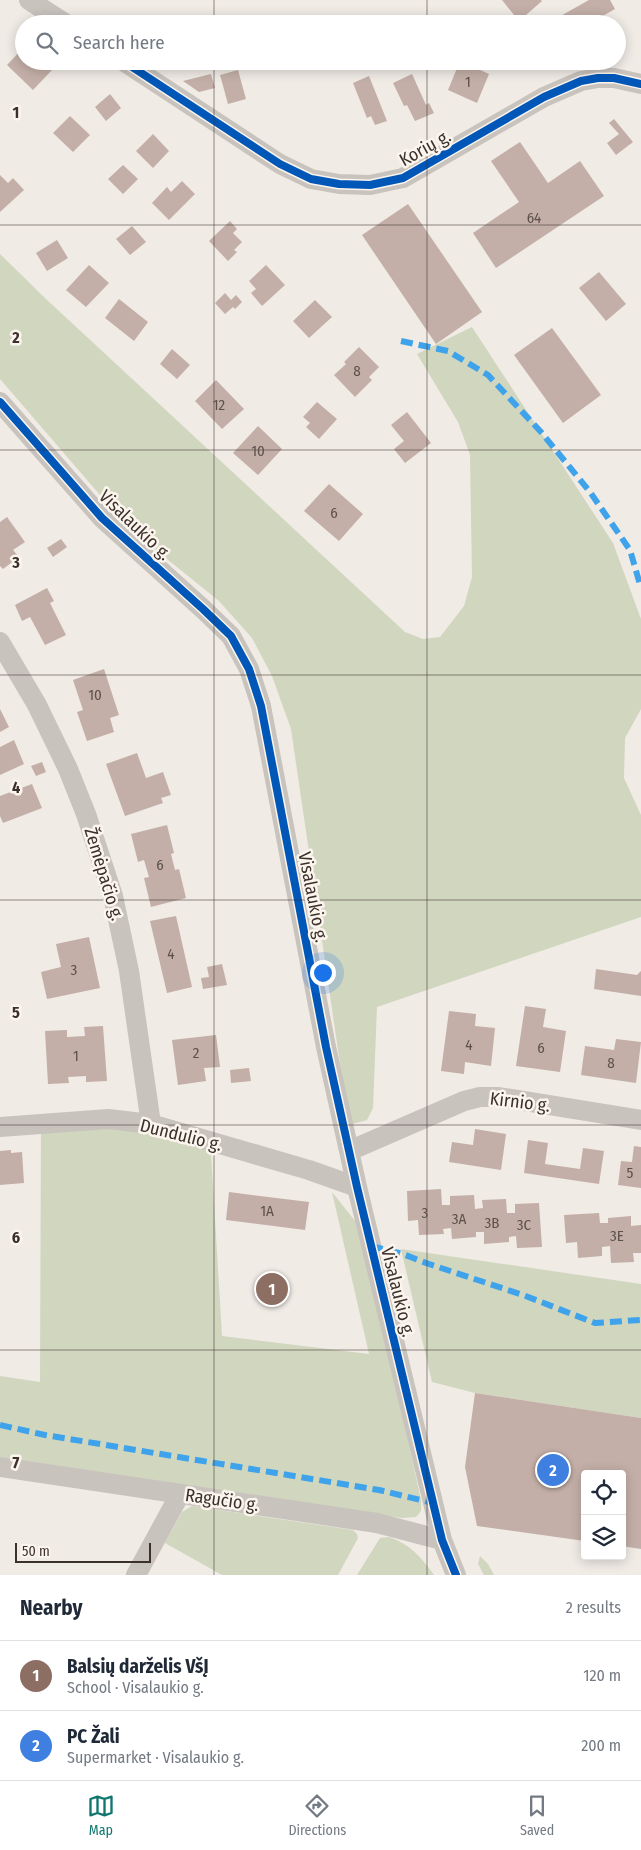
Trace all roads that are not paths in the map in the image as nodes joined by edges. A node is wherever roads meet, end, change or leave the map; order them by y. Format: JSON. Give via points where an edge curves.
{"nodes":[{"id":1,"x":29,"y":0,"type":"edge"},
{"id":2,"x":52,"y":15,"type":"edge"},
{"id":3,"x":137,"y":70,"type":"edge"},
{"id":4,"x":641,"y":84,"type":"edge"},
{"id":5,"x":0,"y":402,"type":"edge"},
{"id":6,"x":0,"y":642,"type":"edge"},
{"id":7,"x":641,"y":1120,"type":"edge"},
{"id":8,"x":150,"y":1124,"type":"junction"},
{"id":9,"x":0,"y":1127,"type":"edge"},
{"id":10,"x":349,"y":1151,"type":"junction"},
{"id":11,"x":357,"y":1187,"type":"junction"},
{"id":12,"x":0,"y":1467,"type":"edge"},
{"id":13,"x":180,"y":1494,"type":"junction"},
{"id":14,"x":442,"y":1540,"type":"junction"},
{"id":15,"x":136,"y":1575,"type":"edge"},
{"id":16,"x":456,"y":1575,"type":"edge"}],
"edges":[{"from":1,"to":2,"type":"street"},
{"from":3,"to":4,"type":"street","name":"Korių g.","via":[[280,164],[311,179],[370,185],[403,178],[544,97],[581,81],[614,78]]},
{"from":5,"to":10,"type":"street","name":"Visalaukio g.","via":[[102,518],[231,636],[249,669],[261,706]]},
{"from":6,"to":8,"type":"street","name":"Žemėpačio g.","via":[[37,705],[68,769],[113,896],[129,971]]},
{"from":7,"to":10,"type":"street","name":"Kirnio g.","via":[[499,1097],[480,1097]]},
{"from":8,"to":9,"type":"street","name":"Dundulio g.","via":[[108,1120]]},
{"from":8,"to":11,"type":"street","name":"Dundulio g."},
{"from":10,"to":11,"type":"street","name":"Visalaukio g."},
{"from":11,"to":14,"type":"street","name":"Visalaukio g."},
{"from":12,"to":13,"type":"street","name":"Ragučio g."},
{"from":13,"to":14,"type":"street","name":"Ragučio g.","via":[[377,1523]]},
{"from":13,"to":15,"type":"street"},
{"from":14,"to":16,"type":"street","name":"Visalaukio g."}]}
